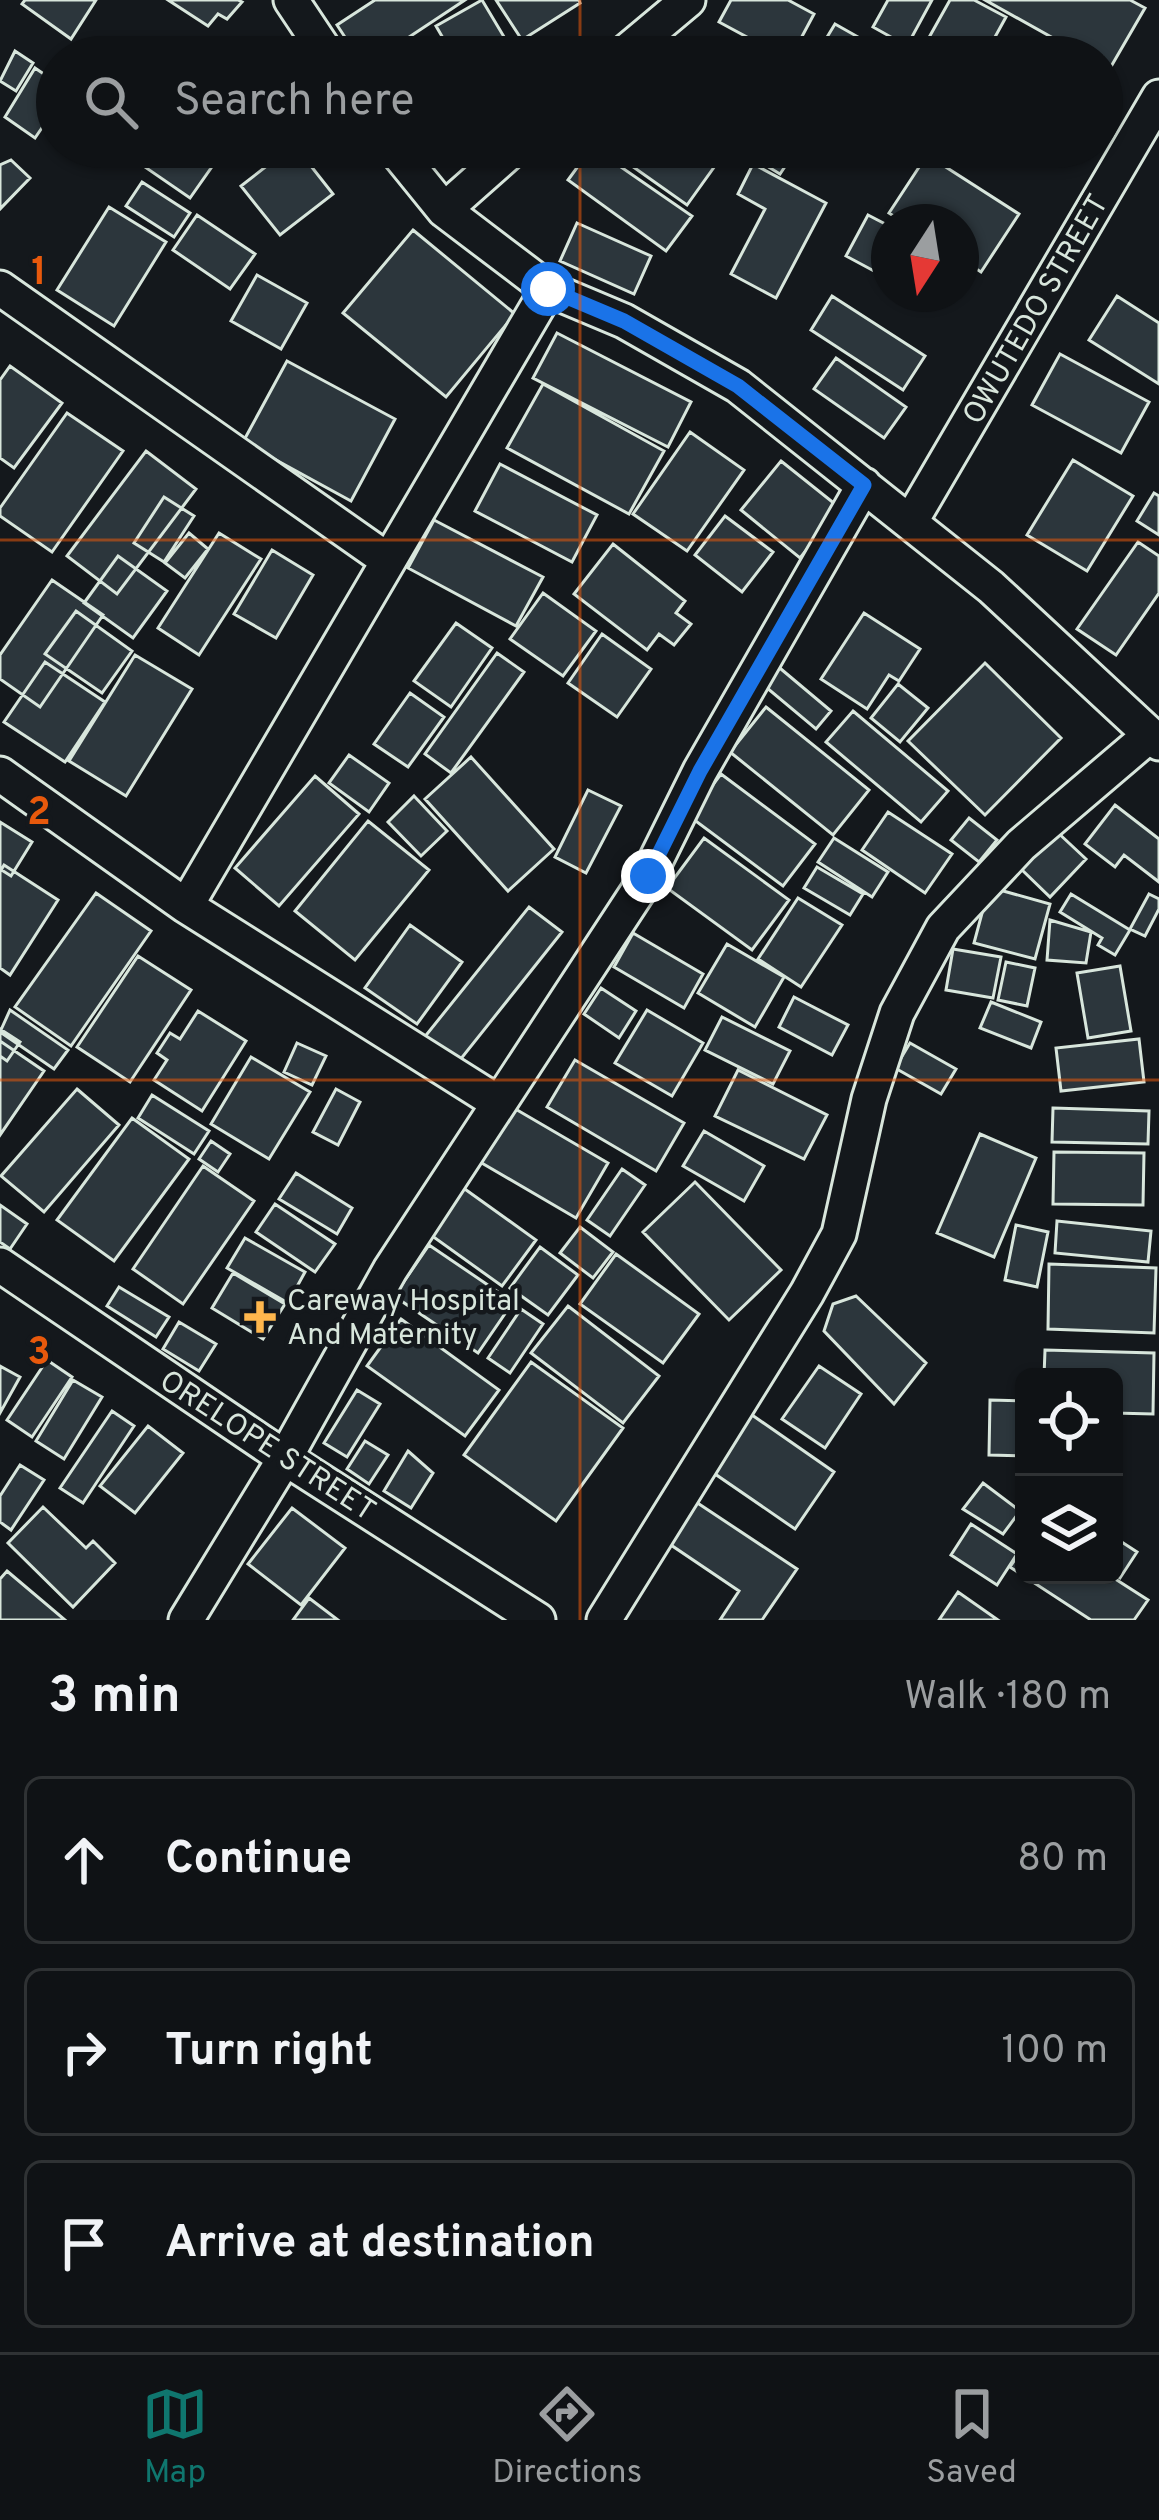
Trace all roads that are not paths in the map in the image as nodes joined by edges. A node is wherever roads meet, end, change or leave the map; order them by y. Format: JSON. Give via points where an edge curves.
{"nodes":[{"id":1,"x":292,"y":0,"type":"edge"},
{"id":2,"x":688,"y":0,"type":"edge"},
{"id":3,"x":315,"y":36,"type":"edge"},
{"id":4,"x":645,"y":36,"type":"edge"},
{"id":5,"x":1159,"y":97,"type":"edge"},
{"id":6,"x":1123,"y":159,"type":"edge"},
{"id":7,"x":410,"y":168,"type":"edge"},
{"id":8,"x":491,"y":168,"type":"edge"},
{"id":9,"x":1117,"y":168,"type":"edge"},
{"id":10,"x":444,"y":210,"type":"junction"},
{"id":11,"x":0,"y":288,"type":"edge"},
{"id":12,"x":548,"y":289,"type":"junction"},
{"id":13,"x":864,"y":485,"type":"junction"},
{"id":14,"x":911,"y":521,"type":"junction"},
{"id":15,"x":386,"y":559,"type":"junction"},
{"id":16,"x":1154,"y":739,"type":"edge"},
{"id":17,"x":0,"y":775,"type":"edge"},
{"id":18,"x":186,"y":905,"type":"junction"},
{"id":19,"x":497,"y":1102,"type":"junction"},
{"id":20,"x":0,"y":1265,"type":"edge"},
{"id":21,"x":285,"y":1458,"type":"junction"},
{"id":22,"x":186,"y":1620,"type":"edge"},
{"id":23,"x":538,"y":1620,"type":"edge"},
{"id":24,"x":604,"y":1620,"type":"edge"}],
"edges":[{"from":1,"to":3,"type":"street"},
{"from":2,"to":4,"type":"street"},
{"from":5,"to":6,"type":"street","name":"OWUTEDO STREET"},
{"from":7,"to":10,"type":"street"},
{"from":8,"to":10,"type":"street"},
{"from":9,"to":14,"type":"street","name":"OWUTEDO STREET"},
{"from":10,"to":12,"type":"street"},
{"from":11,"to":15,"type":"street"},
{"from":12,"to":13,"type":"street","via":[[624,321],[738,386]]},
{"from":12,"to":15,"type":"street"},
{"from":13,"to":14,"type":"street"},
{"from":13,"to":19,"type":"street","via":[[648,876]]},
{"from":14,"to":16,"type":"street"},
{"from":15,"to":18,"type":"street"},
{"from":16,"to":24,"type":"street","via":[[1022,845],[943,928],[897,1012],[839,1234]]},
{"from":17,"to":18,"type":"street"},
{"from":18,"to":19,"type":"street"},
{"from":19,"to":21,"type":"street"},
{"from":20,"to":21,"type":"street","name":"ORELOPE STREET"},
{"from":21,"to":22,"type":"street"},
{"from":21,"to":23,"type":"street","name":"ORELOPE STREET"}]}
